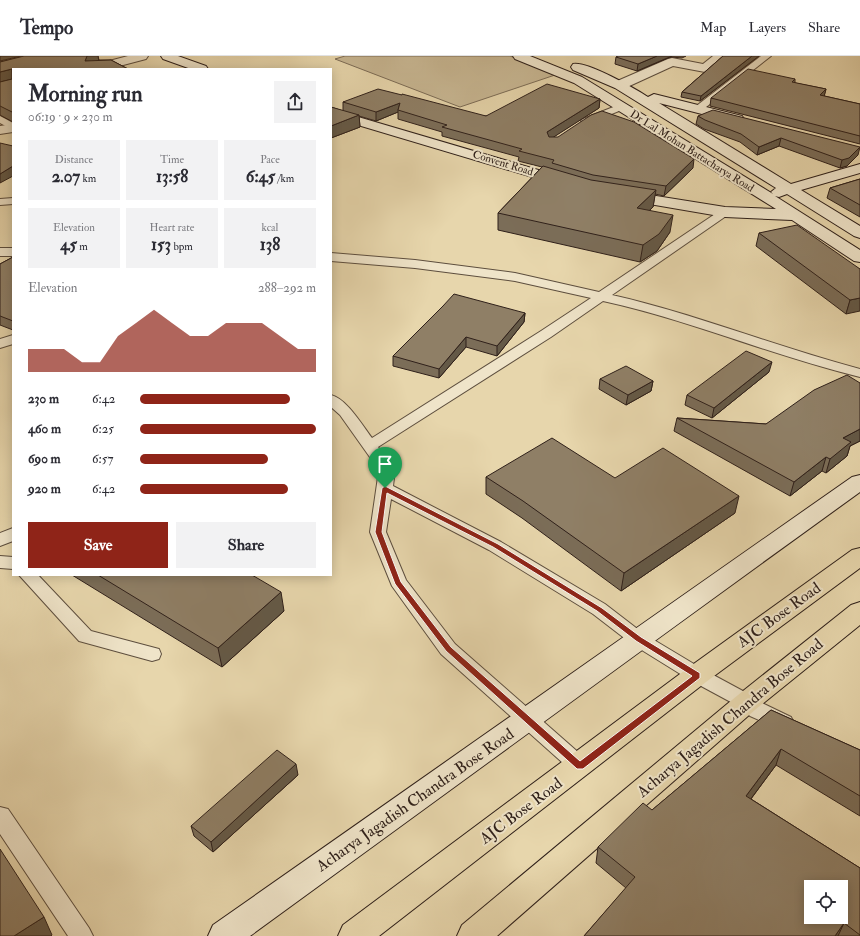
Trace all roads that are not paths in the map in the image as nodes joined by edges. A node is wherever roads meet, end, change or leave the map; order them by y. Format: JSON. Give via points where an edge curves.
{"nodes":[{"id":1,"x":108,"y":56,"type":"edge"},
{"id":2,"x":142,"y":56,"type":"edge"},
{"id":3,"x":166,"y":56,"type":"edge"},
{"id":4,"x":518,"y":56,"type":"edge"},
{"id":5,"x":550,"y":56,"type":"edge"},
{"id":6,"x":721,"y":56,"type":"edge"},
{"id":7,"x":767,"y":56,"type":"edge"},
{"id":8,"x":120,"y":62,"type":"junction"},
{"id":9,"x":98,"y":68,"type":"edge"},
{"id":10,"x":199,"y":68,"type":"edge"},
{"id":11,"x":620,"y":84,"type":"junction"},
{"id":12,"x":634,"y":93,"type":"junction"},
{"id":13,"x":607,"y":98,"type":"junction"},
{"id":14,"x":621,"y":107,"type":"junction"},
{"id":15,"x":698,"y":109,"type":"junction"},
{"id":16,"x":332,"y":113,"type":"edge"},
{"id":17,"x":0,"y":119,"type":"edge"},
{"id":18,"x":752,"y":123,"type":"edge"},
{"id":19,"x":580,"y":124,"type":"edge"},
{"id":20,"x":12,"y":127,"type":"edge"},
{"id":21,"x":12,"y":128,"type":"edge"},
{"id":22,"x":0,"y":130,"type":"edge"},
{"id":23,"x":860,"y":168,"type":"edge"},
{"id":24,"x":576,"y":185,"type":"edge"},
{"id":25,"x":788,"y":189,"type":"junction"},
{"id":26,"x":613,"y":194,"type":"edge"},
{"id":27,"x":765,"y":196,"type":"junction"},
{"id":28,"x":12,"y":201,"type":"edge"},
{"id":29,"x":0,"y":202,"type":"edge"},
{"id":30,"x":726,"y":212,"type":"junction"},
{"id":31,"x":796,"y":215,"type":"junction"},
{"id":32,"x":860,"y":233,"type":"edge"},
{"id":33,"x":0,"y":252,"type":"edge"},
{"id":34,"x":12,"y":252,"type":"edge"},
{"id":35,"x":332,"y":257,"type":"edge"},
{"id":36,"x":860,"y":257,"type":"edge"},
{"id":37,"x":602,"y":297,"type":"junction"},
{"id":38,"x":12,"y":339,"type":"edge"},
{"id":39,"x":0,"y":344,"type":"edge"},
{"id":40,"x":860,"y":373,"type":"edge"},
{"id":41,"x":332,"y":400,"type":"edge"},
{"id":42,"x":370,"y":446,"type":"junction"},
{"id":43,"x":860,"y":482,"type":"edge"},
{"id":44,"x":385,"y":488,"type":"junction"},
{"id":45,"x":12,"y":534,"type":"edge"},
{"id":46,"x":0,"y":540,"type":"edge"},
{"id":47,"x":860,"y":556,"type":"edge"},
{"id":48,"x":0,"y":562,"type":"edge"},
{"id":49,"x":12,"y":563,"type":"edge"},
{"id":50,"x":29,"y":576,"type":"edge"},
{"id":51,"x":860,"y":611,"type":"edge"},
{"id":52,"x":638,"y":639,"type":"junction"},
{"id":53,"x":152,"y":654,"type":"dead end"},
{"id":54,"x":697,"y":676,"type":"junction"},
{"id":55,"x":746,"y":702,"type":"junction"},
{"id":56,"x":528,"y":720,"type":"junction"},
{"id":57,"x":798,"y":730,"type":"edge"},
{"id":58,"x":580,"y":766,"type":"junction"},
{"id":59,"x":0,"y":816,"type":"edge"},
{"id":60,"x":81,"y":936,"type":"edge"},
{"id":61,"x":224,"y":936,"type":"edge"},
{"id":62,"x":354,"y":936,"type":"edge"},
{"id":63,"x":474,"y":936,"type":"edge"}],
"edges":[{"from":1,"to":8,"type":"street"},
{"from":2,"to":8,"type":"street"},
{"from":3,"to":10,"type":"street"},
{"from":4,"to":13,"type":"street","name":"Dr Lal Mohan Battacharya Road","via":[[578,80]]},
{"from":5,"to":11,"type":"street","name":"Dr Lal Mohan Battacharya Road"},
{"from":6,"to":11,"type":"street","via":[[705,68],[671,62]]},
{"from":7,"to":15,"type":"lane"},
{"from":8,"to":9,"type":"street"},
{"from":11,"to":12,"type":"street","name":"Dr Lal Mohan Battacharya Road"},
{"from":12,"to":13,"type":"street"},
{"from":12,"to":15,"type":"street"},
{"from":12,"to":25,"type":"street","name":"Dr Lal Mohan Battacharya Road"},
{"from":13,"to":14,"type":"street","name":"Dr Lal Mohan Battacharya Road"},
{"from":14,"to":19,"type":"lane"},
{"from":14,"to":27,"type":"street","name":"Dr Lal Mohan Battacharya Road"},
{"from":15,"to":18,"type":"street"},
{"from":16,"to":24,"type":"street","name":"Convent Road"},
{"from":17,"to":20,"type":"lane"},
{"from":21,"to":22,"type":"street"},
{"from":23,"to":25,"type":"street"},
{"from":25,"to":27,"type":"street"},
{"from":25,"to":32,"type":"street","name":"Dr Lal Mohan Battacharya Road"},
{"from":26,"to":30,"type":"street"},
{"from":27,"to":31,"type":"street","name":"Dr Lal Mohan Battacharya Road"},
{"from":28,"to":29,"type":"lane"},
{"from":30,"to":31,"type":"street"},
{"from":30,"to":37,"type":"lane"},
{"from":31,"to":36,"type":"street","name":"Dr Lal Mohan Battacharya Road"},
{"from":33,"to":34,"type":"lane"},
{"from":35,"to":37,"type":"lane","via":[[415,264],[515,277]]},
{"from":37,"to":40,"type":"lane","via":[[648,307],[811,360]]},
{"from":37,"to":42,"type":"lane"},
{"from":38,"to":39,"type":"lane"},
{"from":41,"to":42,"type":"lane","via":[[345,412]]},
{"from":42,"to":44,"type":"lane","via":[[387,470]]},
{"from":43,"to":52,"type":"street","name":"Acharya Jagadish Chandra Bose Road"},
{"from":44,"to":52,"type":"lane","via":[[496,546],[599,609]]},
{"from":44,"to":56,"type":"lane","via":[[378,532],[398,582],[448,649]]},
{"from":45,"to":46,"type":"lane"},
{"from":47,"to":54,"type":"main road","name":"AJC Bose Road"},
{"from":48,"to":49,"type":"lane"},
{"from":50,"to":53,"type":"lane","via":[[85,636]]},
{"from":51,"to":55,"type":"main road","name":"Acharya Jagadish Chandra Bose Road"},
{"from":52,"to":54,"type":"lane"},
{"from":52,"to":56,"type":"street","name":"Acharya Jagadish Chandra Bose Road"},
{"from":54,"to":55,"type":"lane"},
{"from":54,"to":58,"type":"main road","name":"AJC Bose Road"},
{"from":55,"to":57,"type":"lane"},
{"from":55,"to":63,"type":"main road","name":"Acharya Jagadish Chandra Bose Road"},
{"from":56,"to":58,"type":"lane"},
{"from":56,"to":61,"type":"street","name":"Acharya Jagadish Chandra Bose Road"},
{"from":58,"to":62,"type":"main road","name":"AJC Bose Road"},
{"from":59,"to":60,"type":"lane"}]}
